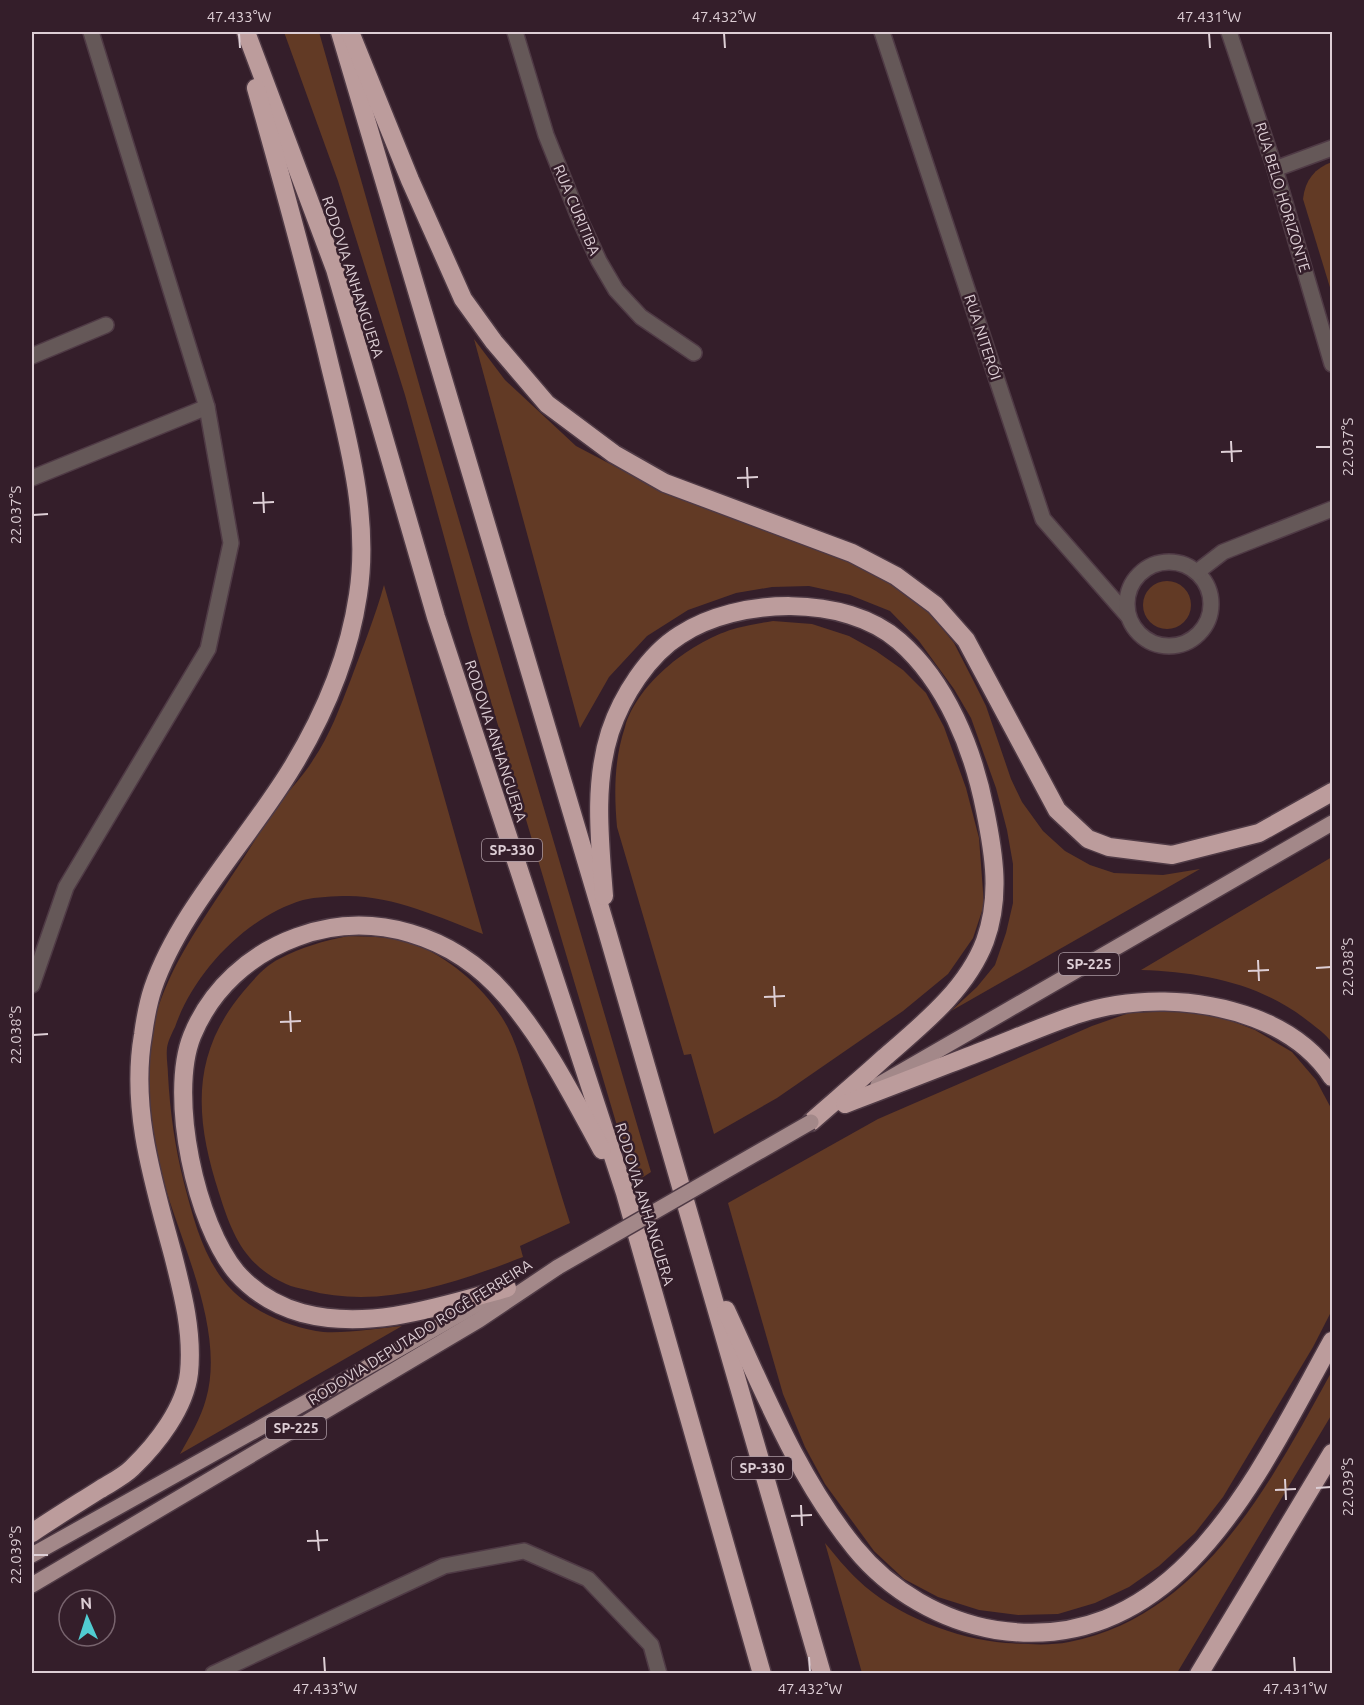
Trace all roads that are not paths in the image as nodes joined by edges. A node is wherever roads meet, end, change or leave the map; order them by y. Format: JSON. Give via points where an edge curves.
{"nodes":[{"id":1,"x":91,"y":32,"type":"edge"},
{"id":2,"x":240,"y":32,"type":"edge"},
{"id":3,"x":246,"y":32,"type":"edge"},
{"id":4,"x":340,"y":32,"type":"edge"},
{"id":5,"x":350,"y":32,"type":"edge"},
{"id":6,"x":515,"y":32,"type":"edge"},
{"id":7,"x":882,"y":32,"type":"edge"},
{"id":8,"x":1229,"y":32,"type":"edge"},
{"id":9,"x":1332,"y":148,"type":"edge"},
{"id":10,"x":1275,"y":169,"type":"junction"},
{"id":11,"x":106,"y":325,"type":"dead end"},
{"id":12,"x":694,"y":353,"type":"dead end"},
{"id":13,"x":32,"y":356,"type":"edge"},
{"id":14,"x":1332,"y":364,"type":"edge"},
{"id":15,"x":207,"y":407,"type":"junction"},
{"id":16,"x":32,"y":478,"type":"edge"},
{"id":17,"x":1332,"y":509,"type":"edge"},
{"id":18,"x":1197,"y":572,"type":"junction"},
{"id":19,"x":1128,"y":616,"type":"junction"},
{"id":20,"x":1332,"y":792,"type":"edge"},
{"id":21,"x":1332,"y":823,"type":"edge"},
{"id":22,"x":607,"y":931,"type":"junction"},
{"id":23,"x":32,"y":985,"type":"edge"},
{"id":24,"x":1332,"y":1077,"type":"edge"},
{"id":25,"x":845,"y":1104,"type":"junction"},
{"id":26,"x":811,"y":1122,"type":"junction"},
{"id":27,"x":625,"y":1193,"type":"junction"},
{"id":28,"x":703,"y":1262,"type":"junction"},
{"id":29,"x":558,"y":1267,"type":"junction"},
{"id":30,"x":507,"y":1288,"type":"junction"},
{"id":31,"x":1332,"y":1341,"type":"edge"},
{"id":32,"x":1332,"y":1453,"type":"edge"},
{"id":33,"x":32,"y":1533,"type":"edge"},
{"id":34,"x":32,"y":1555,"type":"edge"},
{"id":35,"x":32,"y":1585,"type":"edge"},
{"id":36,"x":213,"y":1674,"type":"edge"},
{"id":37,"x":659,"y":1674,"type":"edge"},
{"id":38,"x":762,"y":1674,"type":"edge"},
{"id":39,"x":822,"y":1674,"type":"edge"},
{"id":40,"x":1199,"y":1674,"type":"edge"}],
"edges":[{"from":1,"to":15,"type":"street"},
{"from":2,"to":33,"type":"highway","via":[[302,247],[349,447],[358,501],[358,592],[338,676],[317,722],[292,768],[174,942],[152,989],[142,1039],[139,1098],[148,1159],[184,1300],[190,1340],[189,1377],[179,1407],[130,1470]]},
{"from":3,"to":27,"type":"highway","name":"RODOVIA ANHANGUERA","number":"SP-330","via":[[335,269],[436,617]]},
{"from":4,"to":22,"type":"highway","number":"SP-330"},
{"from":5,"to":20,"type":"highway","via":[[463,299],[547,404],[614,454],[665,483],[852,553],[896,576],[935,605],[966,640],[1057,810],[1088,839],[1109,847],[1172,855],[1259,833]]},
{"from":6,"to":12,"type":"street","name":"RUA CURITIBA","via":[[546,135],[599,261],[616,290],[641,317]]},
{"from":7,"to":19,"type":"street","name":"RUA NITERÓI","via":[[1042,519]]},
{"from":8,"to":10,"type":"street","name":"RUA BELO HORIZONTE"},
{"from":9,"to":10,"type":"street"},
{"from":10,"to":14,"type":"street","name":"RUA BELO HORIZONTE"},
{"from":11,"to":13,"type":"street"},
{"from":15,"to":16,"type":"street"},
{"from":15,"to":23,"type":"street","via":[[231,543],[208,649],[66,887]]},
{"from":17,"to":18,"type":"street","via":[[1223,552]]},
{"from":18,"to":19,"type":"street","via":[[1168,561],[1140,573],[1130,585],[1126,600]]},
{"from":18,"to":19,"type":"street","via":[[1211,599],[1210,614],[1203,629],[1191,639],[1177,645],[1147,640],[1135,630]]},
{"from":21,"to":25,"type":"main road","number":"SP-225"},
{"from":22,"to":26,"type":"highway","via":[[598,816],[610,733],[623,700],[646,666],[678,635],[711,619],[747,609],[800,606],[825,609],[876,626],[911,652],[945,698],[973,765],[993,853],[992,918],[985,942],[947,999]]},
{"from":22,"to":28,"type":"highway","number":"SP-330"},
{"from":24,"to":25,"type":"highway","via":[[1312,1052],[1293,1037],[1254,1018],[1188,1003],[1132,1002],[1076,1015]]},
{"from":25,"to":26,"type":"main road","number":"SP-225"},
{"from":26,"to":29,"type":"main road","number":"SP-225","bridge":true},
{"from":27,"to":30,"type":"highway","via":[[576,1102],[524,1019],[476,967],[450,950],[406,931],[357,924],[304,934],[257,956],[234,975],[206,1009],[191,1039],[182,1092],[194,1171],[208,1222],[224,1256],[259,1293],[281,1306],[319,1317],[379,1317],[426,1311]]},
{"from":27,"to":38,"type":"highway","name":"RODOVIA ANHANGUERA","number":"SP-330"},
{"from":28,"to":31,"type":"highway","via":[[801,1468],[855,1549],[897,1588],[946,1616],[977,1627],[1031,1634],[1086,1627],[1113,1617],[1159,1588],[1207,1543],[1261,1468]]},
{"from":28,"to":39,"type":"highway","number":"SP-330"},
{"from":29,"to":30,"type":"main road","name":"RODOVIA DEPUTADO ROGÊ FERREIRA","number":"SP-225"},
{"from":29,"to":35,"type":"main road","name":"RODOVIA DEPUTADO ROGÊ FERREIRA","number":"SP-225","via":[[479,1320]]},
{"from":30,"to":34,"type":"main road","name":"RODOVIA DEPUTADO ROGÊ FERREIRA","number":"SP-225"},
{"from":32,"to":40,"type":"highway"},
{"from":36,"to":37,"type":"street","via":[[444,1566],[524,1551],[588,1579],[651,1645]]}]}
